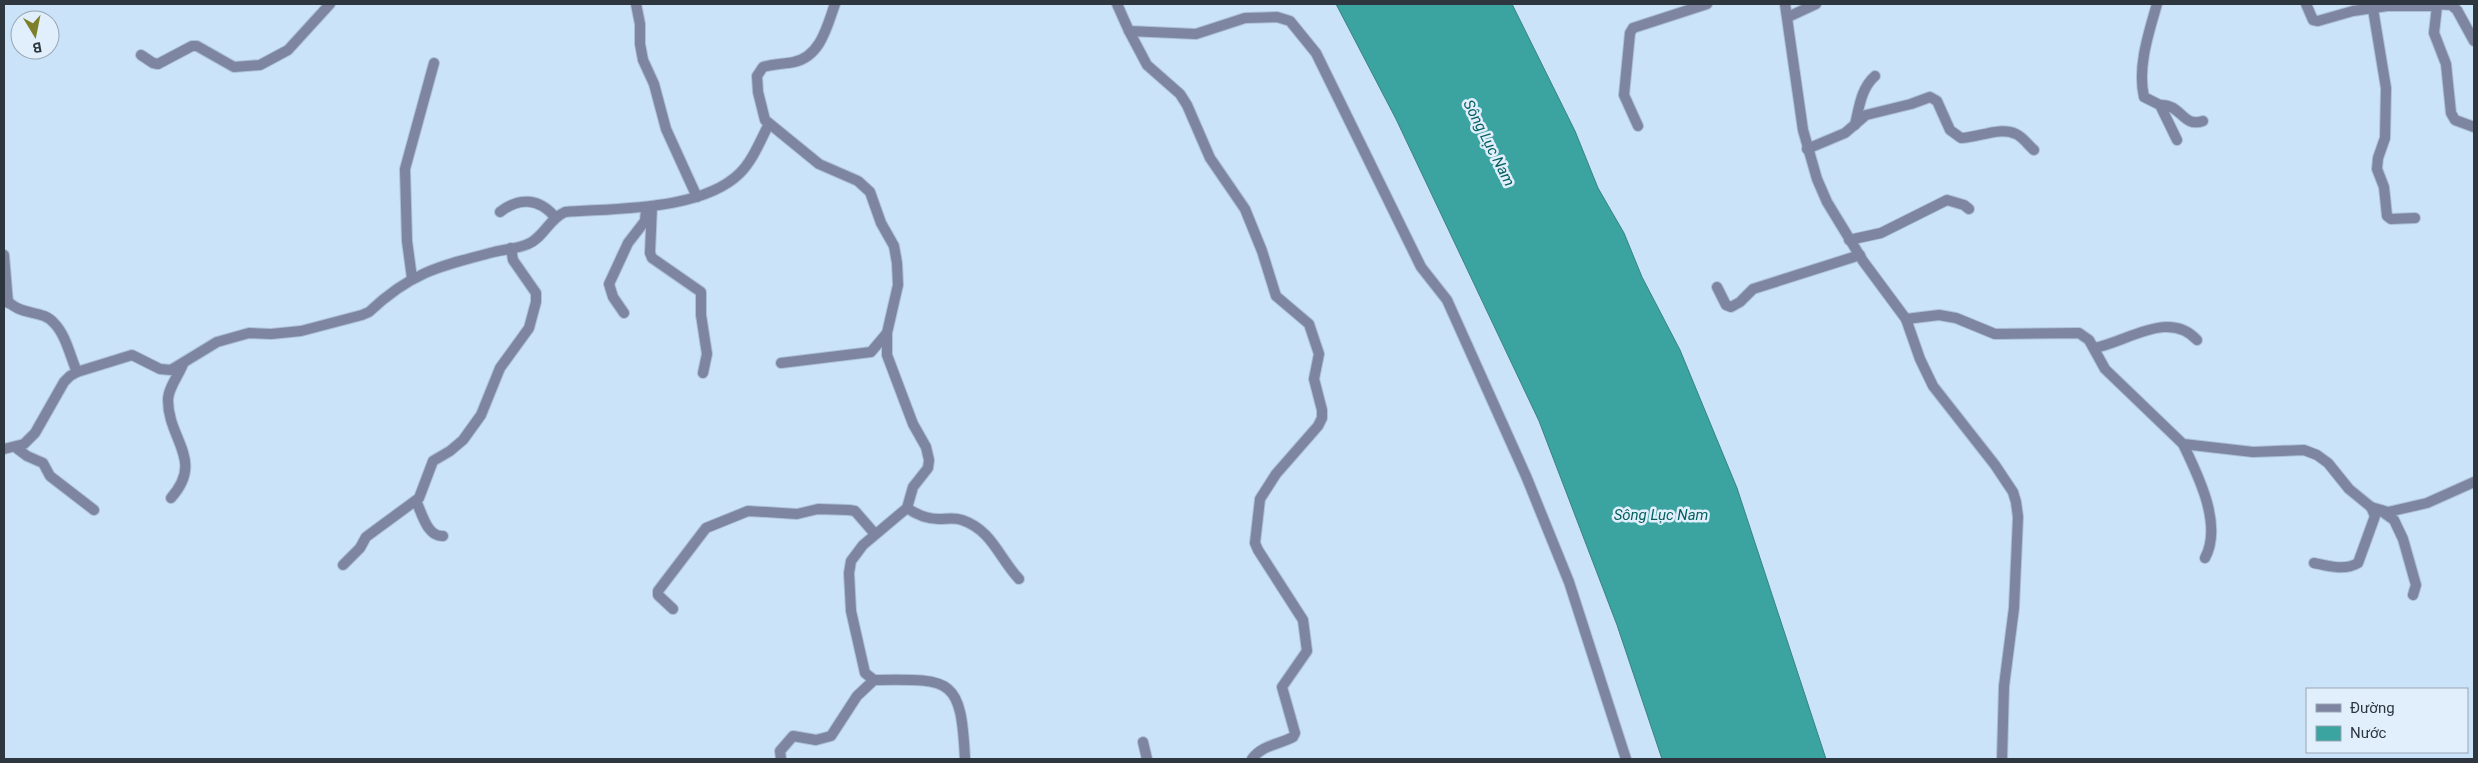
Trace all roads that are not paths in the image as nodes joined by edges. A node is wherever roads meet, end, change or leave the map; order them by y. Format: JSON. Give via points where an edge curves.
{"nodes":[{"id":1,"x":330,"y":4,"type":"edge"},
{"id":2,"x":636,"y":4,"type":"edge"},
{"id":3,"x":835,"y":4,"type":"edge"},
{"id":4,"x":1117,"y":4,"type":"edge"},
{"id":5,"x":1707,"y":4,"type":"edge"},
{"id":6,"x":1785,"y":4,"type":"edge"},
{"id":7,"x":1816,"y":4,"type":"edge"},
{"id":8,"x":2157,"y":4,"type":"edge"},
{"id":9,"x":2306,"y":4,"type":"edge"},
{"id":10,"x":2435,"y":4,"type":"edge"},
{"id":11,"x":2373,"y":9,"type":"junction"},
{"id":12,"x":1788,"y":17,"type":"junction"},
{"id":13,"x":1129,"y":30,"type":"junction"},
{"id":14,"x":2474,"y":41,"type":"edge"},
{"id":15,"x":142,"y":55,"type":"dead end"},
{"id":16,"x":434,"y":63,"type":"dead end"},
{"id":17,"x":1875,"y":76,"type":"dead end"},
{"id":18,"x":2160,"y":105,"type":"junction"},
{"id":19,"x":2202,"y":121,"type":"dead end"},
{"id":20,"x":769,"y":124,"type":"junction"},
{"id":21,"x":1638,"y":126,"type":"dead end"},
{"id":22,"x":1855,"y":126,"type":"junction"},
{"id":23,"x":2474,"y":127,"type":"edge"},
{"id":24,"x":2177,"y":140,"type":"dead end"},
{"id":25,"x":1808,"y":148,"type":"junction"},
{"id":26,"x":2034,"y":150,"type":"dead end"},
{"id":27,"x":697,"y":197,"type":"junction"},
{"id":28,"x":649,"y":206,"type":"junction"},
{"id":29,"x":1969,"y":209,"type":"dead end"},
{"id":30,"x":500,"y":212,"type":"dead end"},
{"id":31,"x":555,"y":218,"type":"junction"},
{"id":32,"x":2415,"y":218,"type":"dead end"},
{"id":33,"x":1849,"y":240,"type":"junction"},
{"id":34,"x":511,"y":248,"type":"junction"},
{"id":35,"x":4,"y":255,"type":"edge"},
{"id":36,"x":1860,"y":256,"type":"junction"},
{"id":37,"x":412,"y":278,"type":"junction"},
{"id":38,"x":1717,"y":287,"type":"dead end"},
{"id":39,"x":6,"y":300,"type":"edge"},
{"id":40,"x":624,"y":313,"type":"dead end"},
{"id":41,"x":1906,"y":319,"type":"junction"},
{"id":42,"x":887,"y":333,"type":"junction"},
{"id":43,"x":2197,"y":340,"type":"dead end"},
{"id":44,"x":2094,"y":348,"type":"junction"},
{"id":45,"x":781,"y":363,"type":"dead end"},
{"id":46,"x":183,"y":364,"type":"junction"},
{"id":47,"x":77,"y":372,"type":"junction"},
{"id":48,"x":703,"y":373,"type":"dead end"},
{"id":49,"x":2183,"y":444,"type":"junction"},
{"id":50,"x":15,"y":446,"type":"junction"},
{"id":51,"x":4,"y":449,"type":"edge"},
{"id":52,"x":2474,"y":482,"type":"edge"},
{"id":53,"x":171,"y":498,"type":"dead end"},
{"id":54,"x":416,"y":501,"type":"junction"},
{"id":55,"x":907,"y":508,"type":"junction"},
{"id":56,"x":2375,"y":509,"type":"junction"},
{"id":57,"x":94,"y":510,"type":"dead end"},
{"id":58,"x":875,"y":534,"type":"junction"},
{"id":59,"x":443,"y":536,"type":"dead end"},
{"id":60,"x":2205,"y":558,"type":"dead end"},
{"id":61,"x":2314,"y":563,"type":"dead end"},
{"id":62,"x":344,"y":565,"type":"dead end"},
{"id":63,"x":1019,"y":579,"type":"dead end"},
{"id":64,"x":2413,"y":595,"type":"dead end"},
{"id":65,"x":673,"y":609,"type":"dead end"},
{"id":66,"x":874,"y":680,"type":"junction"},
{"id":67,"x":1143,"y":742,"type":"dead end"},
{"id":68,"x":782,"y":759,"type":"edge"},
{"id":69,"x":964,"y":759,"type":"edge"},
{"id":70,"x":1148,"y":759,"type":"edge"},
{"id":71,"x":1252,"y":759,"type":"edge"},
{"id":72,"x":1626,"y":759,"type":"edge"},
{"id":73,"x":2002,"y":759,"type":"edge"}],
"edges":[{"from":1,"to":15,"type":"street","via":[[288,50],[260,65],[234,67],[197,46],[185,48],[158,64]]},
{"from":2,"to":27,"type":"street","via":[[643,60],[654,84],[666,129]]},
{"from":3,"to":20,"type":"street","via":[[830,22],[812,53],[795,62],[769,65],[759,70],[758,92]]},
{"from":4,"to":13,"type":"street"},
{"from":5,"to":21,"type":"street","via":[[1633,28],[1630,33],[1624,95]]},
{"from":6,"to":12,"type":"street"},
{"from":7,"to":12,"type":"street"},
{"from":8,"to":18,"type":"street","via":[[2144,56],[2142,86],[2144,97]]},
{"from":9,"to":11,"type":"street","via":[[2313,20],[2318,21]]},
{"from":10,"to":11,"type":"street"},
{"from":10,"to":14,"type":"street","via":[[2451,5],[2457,10]]},
{"from":10,"to":23,"type":"street","via":[[2438,10],[2434,33],[2446,64],[2451,113],[2455,120]]},
{"from":11,"to":32,"type":"street","via":[[2386,88],[2385,138],[2377,169],[2384,187],[2387,216],[2391,219]]},
{"from":12,"to":25,"type":"street"},
{"from":13,"to":71,"type":"street","via":[[1146,66],[1180,94],[1210,158],[1245,209],[1276,296],[1309,324],[1319,354],[1314,379],[1322,418],[1276,474],[1260,500],[1256,524],[1258,550],[1303,620],[1307,651],[1282,687],[1295,733],[1293,738],[1258,750]]},
{"from":13,"to":72,"type":"street","via":[[1196,34],[1245,18],[1277,17],[1290,21],[1316,53],[1421,267],[1447,300],[1526,476],[1569,582]]},
{"from":16,"to":37,"type":"street","via":[[406,169],[407,241]]},
{"from":17,"to":22,"type":"street","via":[[1864,90]]},
{"from":18,"to":19,"type":"street","via":[[2176,108],[2194,124]]},
{"from":18,"to":24,"type":"street"},
{"from":20,"to":27,"type":"street","via":[[740,174],[714,191]]},
{"from":20,"to":42,"type":"street","via":[[819,164],[858,180],[870,192],[881,223],[894,246],[897,263],[898,285]]},
{"from":22,"to":25,"type":"street","via":[[1845,134]]},
{"from":22,"to":26,"type":"street","via":[[1866,115],[1876,111],[1934,97],[1950,130],[1961,138],[2009,132],[2017,134]]},
{"from":25,"to":33,"type":"street","via":[[1827,202]]},
{"from":27,"to":28,"type":"street"},
{"from":28,"to":31,"type":"street","via":[[565,212]]},
{"from":28,"to":40,"type":"street","via":[[609,284]]},
{"from":28,"to":48,"type":"street","via":[[652,258],[701,292],[707,354]]},
{"from":29,"to":33,"type":"street","via":[[1947,200],[1881,233]]},
{"from":30,"to":31,"type":"street","via":[[513,203],[524,201],[540,204]]},
{"from":31,"to":34,"type":"street","via":[[533,242]]},
{"from":33,"to":36,"type":"street"},
{"from":34,"to":37,"type":"street","via":[[434,268]]},
{"from":34,"to":54,"type":"street","via":[[513,260],[536,293],[529,328],[500,368],[481,415],[450,452],[433,462]]},
{"from":35,"to":39,"type":"street"},
{"from":36,"to":38,"type":"street","via":[[1753,289],[1731,307],[1726,306]]},
{"from":36,"to":41,"type":"street"},
{"from":37,"to":46,"type":"street","via":[[362,315],[301,331],[250,333],[217,342]]},
{"from":39,"to":47,"type":"street","via":[[16,310],[44,316],[54,322]]},
{"from":41,"to":44,"type":"street","via":[[1939,315],[1968,321],[1995,334],[2079,333]]},
{"from":41,"to":73,"type":"street","via":[[1933,386],[1995,465],[2016,502],[2014,608],[2004,686]]},
{"from":42,"to":45,"type":"street","via":[[871,352]]},
{"from":42,"to":55,"type":"street","via":[[887,355],[913,424],[928,453],[928,468],[913,487]]},
{"from":43,"to":44,"type":"street","via":[[2186,331],[2162,326]]},
{"from":44,"to":49,"type":"street","via":[[2105,370]]},
{"from":46,"to":47,"type":"street","via":[[165,370],[132,355]]},
{"from":46,"to":53,"type":"street","via":[[168,398],[174,432],[184,457],[185,476]]},
{"from":47,"to":50,"type":"street","via":[[64,382],[35,433],[24,444]]},
{"from":49,"to":56,"type":"street","via":[[2245,452],[2304,450],[2328,463],[2349,489]]},
{"from":49,"to":60,"type":"street","via":[[2200,479],[2209,509],[2212,545]]},
{"from":50,"to":51,"type":"street"},
{"from":50,"to":57,"type":"street","via":[[26,456],[43,463],[50,476]]},
{"from":52,"to":56,"type":"street","via":[[2427,503],[2397,510]]},
{"from":54,"to":59,"type":"street","via":[[431,531]]},
{"from":54,"to":62,"type":"street","via":[[373,531]]},
{"from":55,"to":58,"type":"street"},
{"from":55,"to":63,"type":"street","via":[[929,519],[959,519],[981,529]]},
{"from":56,"to":61,"type":"street","via":[[2358,563],[2338,567]]},
{"from":56,"to":64,"type":"street","via":[[2394,520],[2403,539],[2416,585]]},
{"from":58,"to":65,"type":"street","via":[[855,511],[849,510],[796,514],[758,510],[733,515],[706,528],[658,591],[658,595]]},
{"from":58,"to":66,"type":"street","via":[[854,556],[849,573],[851,611],[865,673]]},
{"from":66,"to":68,"type":"street","via":[[857,696],[831,736],[816,740],[793,736],[780,752]]},
{"from":66,"to":69,"type":"street","via":[[918,679],[947,687],[960,708]]},
{"from":67,"to":70,"type":"street"}]}
